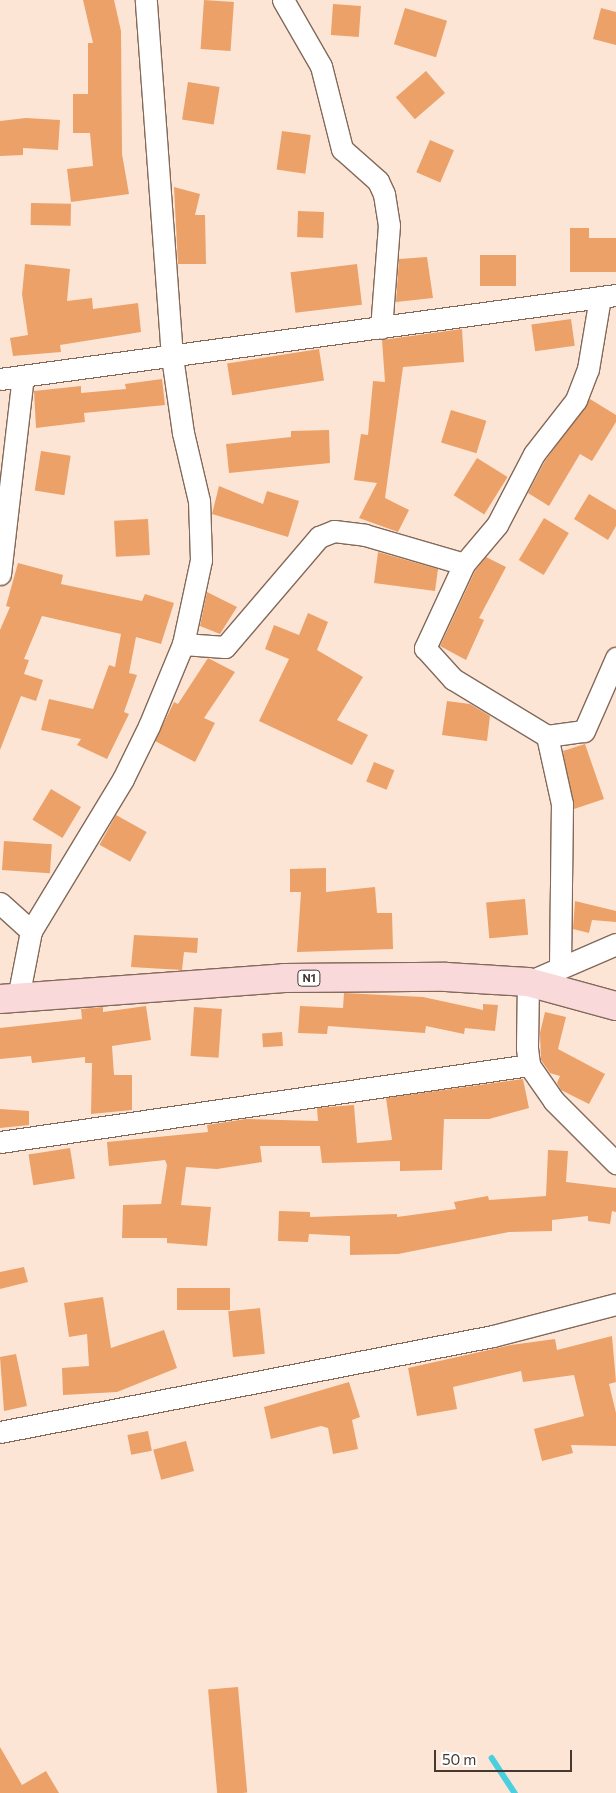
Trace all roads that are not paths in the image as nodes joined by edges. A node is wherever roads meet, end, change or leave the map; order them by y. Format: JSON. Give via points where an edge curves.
{"nodes":[{"id":1,"x":146,"y":0,"type":"edge"},
{"id":2,"x":283,"y":0,"type":"edge"},
{"id":3,"x":608,"y":296,"type":"edge"},
{"id":4,"x":380,"y":328,"type":"junction"},
{"id":5,"x":172,"y":357,"type":"junction"},
{"id":6,"x":23,"y":376,"type":"junction"},
{"id":7,"x":0,"y":379,"type":"edge"},
{"id":8,"x":464,"y":564,"type":"junction"},
{"id":9,"x":0,"y":574,"type":"edge"},
{"id":10,"x":183,"y":644,"type":"junction"},
{"id":11,"x":616,"y":658,"type":"edge"},
{"id":12,"x":547,"y":736,"type":"junction"},
{"id":13,"x":0,"y":903,"type":"edge"},
{"id":14,"x":31,"y":931,"type":"junction"},
{"id":15,"x":616,"y":944,"type":"edge"},
{"id":16,"x":560,"y":966,"type":"junction"},
{"id":17,"x":528,"y":982,"type":"junction"},
{"id":18,"x":9,"y":998,"type":"edge"},
{"id":19,"x":616,"y":1006,"type":"edge"},
{"id":20,"x":529,"y":1065,"type":"junction"},
{"id":21,"x":0,"y":1142,"type":"edge"},
{"id":22,"x":616,"y":1163,"type":"edge"},
{"id":23,"x":616,"y":1304,"type":"edge"},
{"id":24,"x":0,"y":1432,"type":"edge"}],
"edges":[{"from":1,"to":5,"type":"street"},
{"from":2,"to":4,"type":"street","via":[[321,66],[342,148],[378,181],[384,194],[389,225]]},
{"from":3,"to":4,"type":"street"},
{"from":3,"to":8,"type":"street","via":[[576,400],[534,454],[497,525]]},
{"from":4,"to":5,"type":"street"},
{"from":5,"to":6,"type":"street"},
{"from":5,"to":10,"type":"street","via":[[202,532],[201,560]]},
{"from":6,"to":7,"type":"street"},
{"from":6,"to":9,"type":"street"},
{"from":8,"to":10,"type":"street","via":[[365,535],[334,531],[319,537],[225,647]]},
{"from":8,"to":12,"type":"street","via":[[424,648],[453,679]]},
{"from":10,"to":14,"type":"street","via":[[123,779]]},
{"from":11,"to":12,"type":"street","via":[[584,731]]},
{"from":12,"to":16,"type":"street","via":[[562,804]]},
{"from":13,"to":14,"type":"street"},
{"from":14,"to":18,"type":"street"},
{"from":15,"to":16,"type":"street"},
{"from":16,"to":17,"type":"street"},
{"from":17,"to":18,"type":"main road","number":"N1","via":[[446,976],[284,978]]},
{"from":17,"to":19,"type":"main road","number":"N1"},
{"from":17,"to":20,"type":"street"},
{"from":20,"to":21,"type":"street"},
{"from":20,"to":22,"type":"street","via":[[554,1101]]},
{"from":23,"to":24,"type":"street","via":[[492,1336]]}]}
